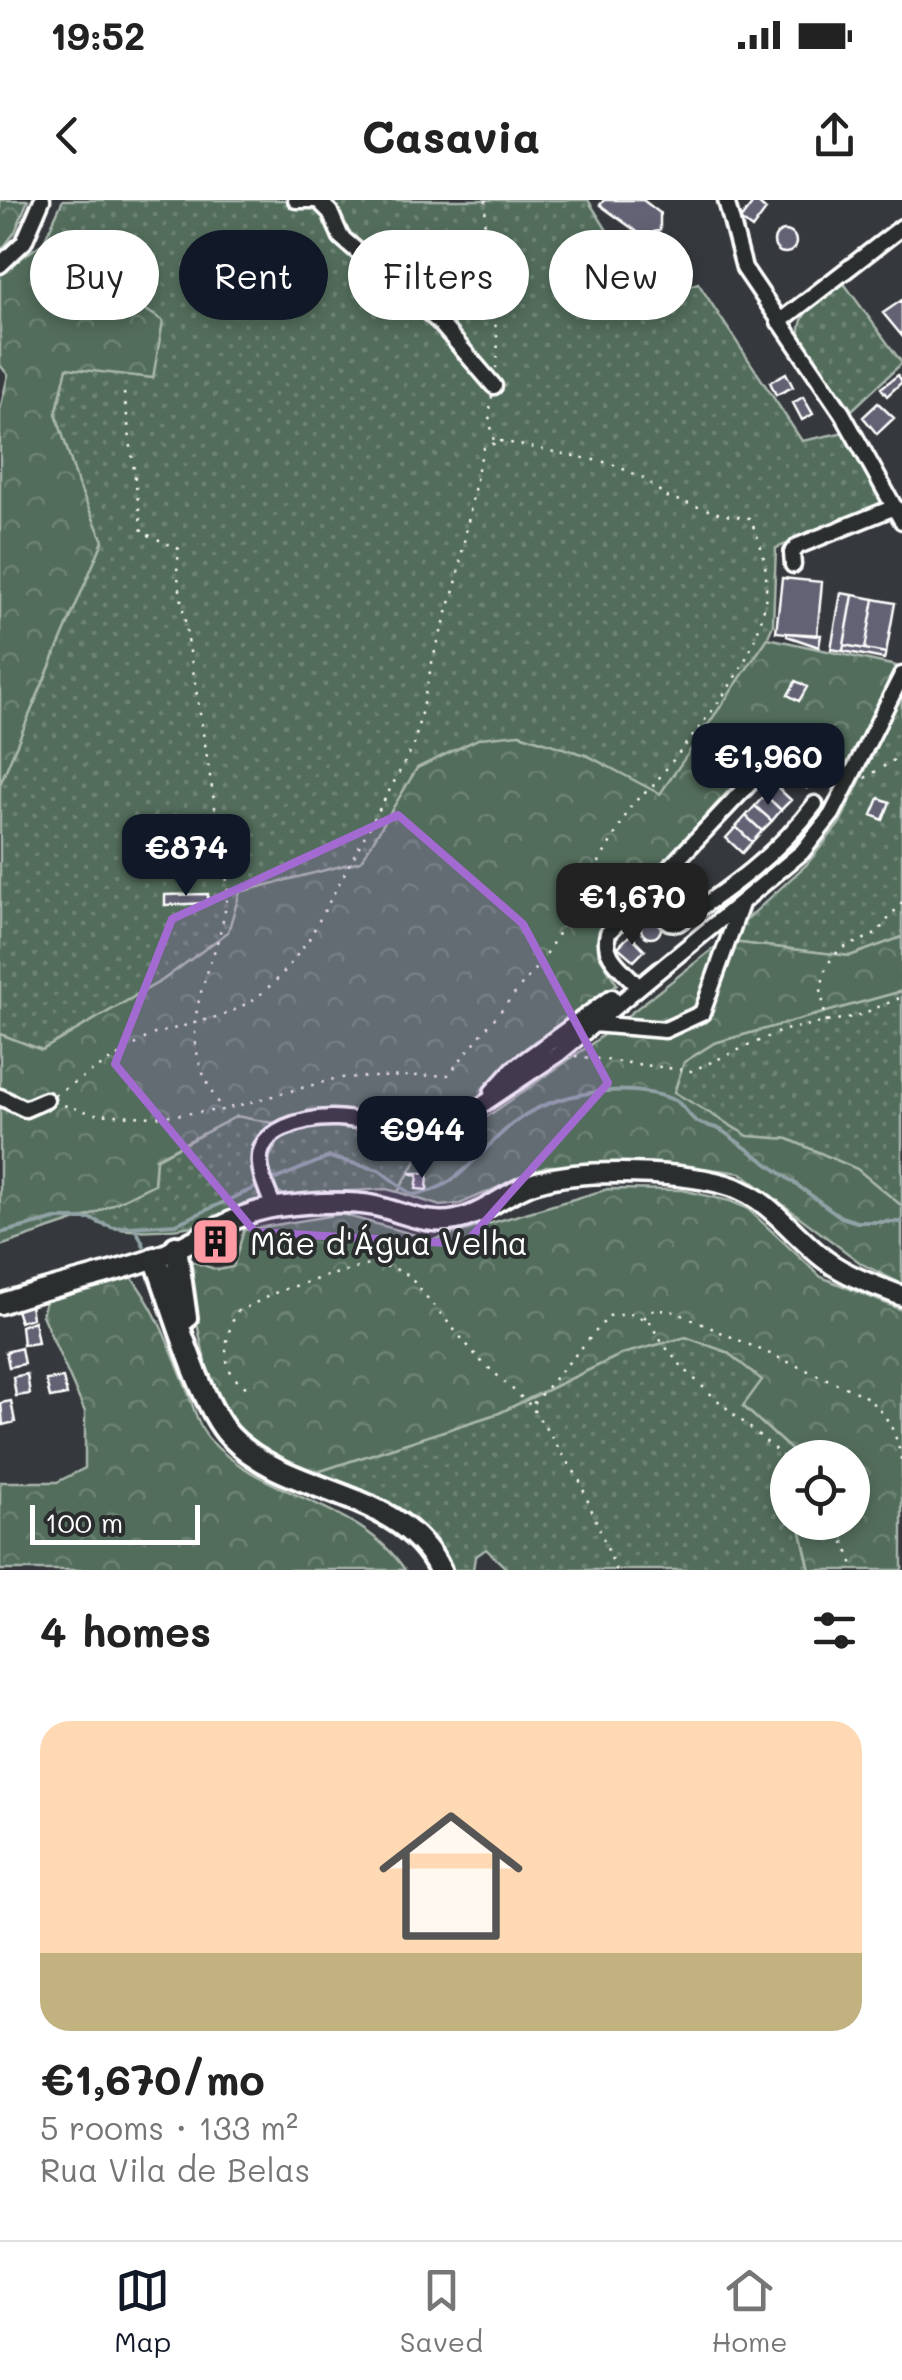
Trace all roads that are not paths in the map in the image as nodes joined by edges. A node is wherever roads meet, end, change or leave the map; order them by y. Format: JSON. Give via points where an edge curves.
{"nodes":[{"id":1,"x":42,"y":200,"type":"edge"},
{"id":2,"x":296,"y":200,"type":"edge"},
{"id":3,"x":316,"y":200,"type":"edge"},
{"id":4,"x":726,"y":200,"type":"edge"},
{"id":5,"x":902,"y":227,"type":"edge"},
{"id":6,"x":0,"y":264,"type":"edge"},
{"id":7,"x":780,"y":322,"type":"junction"},
{"id":8,"x":494,"y":386,"type":"road end"},
{"id":9,"x":899,"y":514,"type":"edge"},
{"id":10,"x":793,"y":565,"type":"dead end"},
{"id":11,"x":902,"y":675,"type":"edge"},
{"id":12,"x":766,"y":766,"type":"road end"},
{"id":13,"x":815,"y":804,"type":"road end"},
{"id":14,"x":642,"y":896,"type":"junction"},
{"id":15,"x":742,"y":904,"type":"junction"},
{"id":16,"x":683,"y":949,"type":"junction"},
{"id":17,"x":634,"y":982,"type":"junction"},
{"id":18,"x":594,"y":1024,"type":"junction"},
{"id":19,"x":0,"y":1098,"type":"edge"},
{"id":20,"x":46,"y":1100,"type":"road end"},
{"id":21,"x":484,"y":1101,"type":"junction"},
{"id":22,"x":274,"y":1208,"type":"junction"},
{"id":23,"x":176,"y":1247,"type":"junction"},
{"id":24,"x":154,"y":1258,"type":"junction"},
{"id":25,"x":902,"y":1296,"type":"edge"},
{"id":26,"x":0,"y":1304,"type":"edge"},
{"id":27,"x":190,"y":1349,"type":"junction"},
{"id":28,"x":418,"y":1535,"type":"junction"},
{"id":29,"x":428,"y":1570,"type":"edge"},
{"id":30,"x":440,"y":1570,"type":"edge"}],
"edges":[{"from":1,"to":6,"type":"street","via":[[24,242]]},
{"from":2,"to":3,"type":"street"},
{"from":3,"to":8,"type":"street","via":[[330,212],[341,238],[439,322]]},
{"from":4,"to":7,"type":"street","via":[[744,268]]},
{"from":5,"to":7,"type":"street"},
{"from":7,"to":9,"type":"street"},
{"from":9,"to":10,"type":"street","via":[[798,546]]},
{"from":11,"to":15,"type":"street","via":[[842,796],[802,852]]},
{"from":12,"to":14,"type":"street"},
{"from":13,"to":14,"type":"street","via":[[744,877],[678,923]]},
{"from":14,"to":17,"type":"street","via":[[605,944]]},
{"from":15,"to":16,"type":"street"},
{"from":15,"to":18,"type":"street","via":[[702,1013],[665,1030]]},
{"from":16,"to":17,"type":"street"},
{"from":16,"to":18,"type":"street"},
{"from":17,"to":21,"type":"street","via":[[513,1069]]},
{"from":18,"to":21,"type":"street"},
{"from":19,"to":20,"type":"street","via":[[25,1110]]},
{"from":21,"to":22,"type":"street","via":[[435,1133],[358,1118],[292,1125],[262,1145],[260,1172]]},
{"from":22,"to":23,"type":"main road","via":[[216,1224]]},
{"from":22,"to":25,"type":"main road","via":[[339,1203],[452,1221],[537,1182],[675,1176],[732,1186],[763,1202],[830,1264]]},
{"from":23,"to":24,"type":"main road"},
{"from":23,"to":27,"type":"highway"},
{"from":24,"to":26,"type":"main road"},
{"from":24,"to":27,"type":"highway"},
{"from":27,"to":28,"type":"highway","via":[[206,1399],[230,1436],[270,1465],[389,1515]]},
{"from":28,"to":29,"type":"highway"},
{"from":28,"to":30,"type":"highway"}]}
